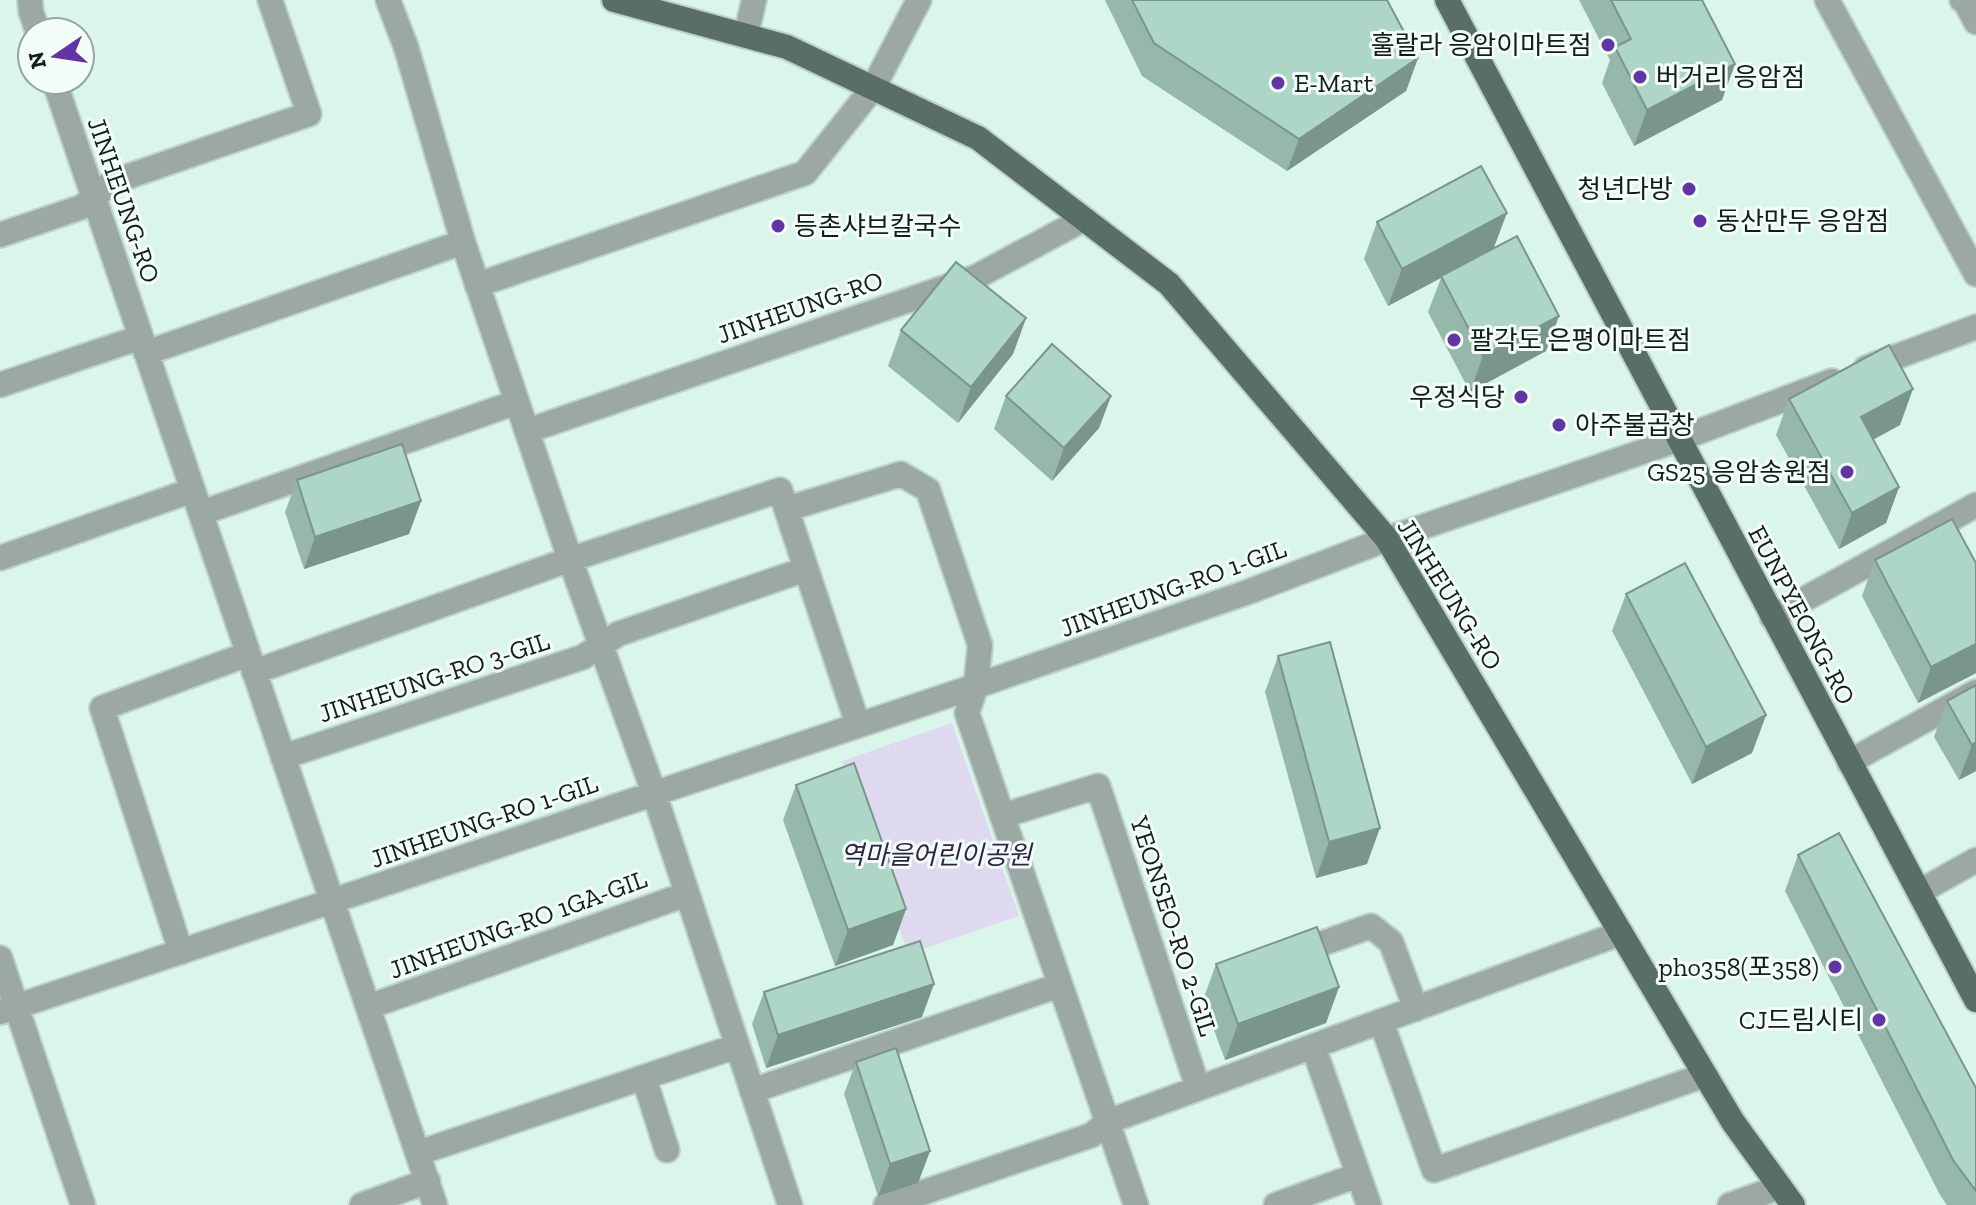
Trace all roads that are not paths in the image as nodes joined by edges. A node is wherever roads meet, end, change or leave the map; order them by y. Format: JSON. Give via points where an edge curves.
{"nodes":[{"id":1,"x":270,"y":0,"type":"edge"},
{"id":2,"x":388,"y":0,"type":"edge"},
{"id":3,"x":614,"y":0,"type":"edge"},
{"id":4,"x":754,"y":0,"type":"edge"},
{"id":5,"x":919,"y":0,"type":"edge"},
{"id":6,"x":1447,"y":0,"type":"edge"},
{"id":7,"x":1827,"y":0,"type":"edge"},
{"id":8,"x":1964,"y":0,"type":"edge"},
{"id":9,"x":1976,"y":22,"type":"edge"},
{"id":10,"x":746,"y":35,"type":"junction"},
{"id":11,"x":873,"y":88,"type":"junction"},
{"id":12,"x":59,"y":96,"type":"edge"},
{"id":13,"x":93,"y":197,"type":"junction"},
{"id":14,"x":1084,"y":219,"type":"junction"},
{"id":15,"x":0,"y":235,"type":"edge"},
{"id":16,"x":463,"y":242,"type":"junction"},
{"id":17,"x":1976,"y":274,"type":"edge"},
{"id":18,"x":477,"y":285,"type":"junction"},
{"id":19,"x":1976,"y":327,"type":"edge"},
{"id":20,"x":143,"y":345,"type":"junction"},
{"id":21,"x":0,"y":385,"type":"edge"},
{"id":22,"x":517,"y":402,"type":"junction"},
{"id":23,"x":527,"y":431,"type":"junction"},
{"id":24,"x":1677,"y":440,"type":"junction"},
{"id":25,"x":197,"y":502,"type":"junction"},
{"id":26,"x":1976,"y":505,"type":"edge"},
{"id":27,"x":787,"y":509,"type":"junction"},
{"id":28,"x":1387,"y":539,"type":"junction"},
{"id":29,"x":0,"y":558,"type":"edge"},
{"id":30,"x":571,"y":562,"type":"junction"},
{"id":31,"x":806,"y":569,"type":"junction"},
{"id":32,"x":1772,"y":617,"type":"junction"},
{"id":33,"x":600,"y":645,"type":"junction"},
{"id":34,"x":251,"y":663,"type":"junction"},
{"id":35,"x":976,"y":686,"type":"junction"},
{"id":36,"x":1976,"y":692,"type":"edge"},
{"id":37,"x":858,"y":725,"type":"junction"},
{"id":38,"x":283,"y":757,"type":"junction"},
{"id":39,"x":1849,"y":762,"type":"junction"},
{"id":40,"x":654,"y":793,"type":"junction"},
{"id":41,"x":1002,"y":816,"type":"junction"},
{"id":42,"x":1976,"y":860,"type":"edge"},
{"id":43,"x":1919,"y":892,"type":"junction"},
{"id":44,"x":687,"y":894,"type":"junction"},
{"id":45,"x":332,"y":901,"type":"junction"},
{"id":46,"x":1621,"y":933,"type":"junction"},
{"id":47,"x":1304,"y":950,"type":"edge"},
{"id":48,"x":181,"y":952,"type":"junction"},
{"id":49,"x":0,"y":958,"type":"edge"},
{"id":50,"x":1060,"y":985,"type":"junction"},
{"id":51,"x":1974,"y":990,"type":"edge"},
{"id":52,"x":368,"y":1007,"type":"junction"},
{"id":53,"x":1416,"y":1009,"type":"junction"},
{"id":54,"x":9,"y":1010,"type":"edge"},
{"id":55,"x":1381,"y":1021,"type":"junction"},
{"id":56,"x":737,"y":1046,"type":"junction"},
{"id":57,"x":1313,"y":1046,"type":"junction"},
{"id":58,"x":1705,"y":1075,"type":"junction"},
{"id":59,"x":644,"y":1078,"type":"junction"},
{"id":60,"x":1198,"y":1088,"type":"junction"},
{"id":61,"x":752,"y":1091,"type":"junction"},
{"id":62,"x":1107,"y":1122,"type":"junction"},
{"id":63,"x":667,"y":1150,"type":"dead end"},
{"id":64,"x":418,"y":1153,"type":"junction"},
{"id":65,"x":1358,"y":1175,"type":"junction"},
{"id":66,"x":428,"y":1181,"type":"junction"},
{"id":67,"x":1786,"y":1196,"type":"edge"},
{"id":68,"x":83,"y":1205,"type":"edge"},
{"id":69,"x":362,"y":1205,"type":"edge"},
{"id":70,"x":435,"y":1205,"type":"edge"},
{"id":71,"x":790,"y":1205,"type":"edge"},
{"id":72,"x":886,"y":1205,"type":"edge"},
{"id":73,"x":1136,"y":1205,"type":"edge"},
{"id":74,"x":1276,"y":1205,"type":"edge"},
{"id":75,"x":1369,"y":1205,"type":"edge"},
{"id":76,"x":1730,"y":1205,"type":"edge"}],
"edges":[{"from":1,"to":13,"type":"street","via":[[309,114],[112,182]]},
{"from":2,"to":16,"type":"street"},
{"from":3,"to":10,"type":"main road","name":"JINHEUNG-RO"},
{"from":4,"to":10,"type":"street"},
{"from":5,"to":11,"type":"street"},
{"from":6,"to":24,"type":"main road","name":"EUNPYEONG-RO"},
{"from":7,"to":17,"type":"street"},
{"from":8,"to":9,"type":"street"},
{"from":10,"to":11,"type":"main road","name":"JINHEUNG-RO","via":[[787,47]]},
{"from":11,"to":14,"type":"main road","name":"JINHEUNG-RO","via":[[978,138]]},
{"from":11,"to":18,"type":"street","via":[[805,173]]},
{"from":12,"to":13,"type":"street","name":"JINHEUNG-RO"},
{"from":13,"to":15,"type":"street","via":[[82,207]]},
{"from":13,"to":20,"type":"street","name":"JINHEUNG-RO"},
{"from":14,"to":23,"type":"street","name":"JINHEUNG-RO","via":[[976,277]]},
{"from":14,"to":28,"type":"main road","name":"JINHEUNG-RO","via":[[1169,284]]},
{"from":16,"to":18,"type":"street"},
{"from":16,"to":20,"type":"street"},
{"from":18,"to":22,"type":"street"},
{"from":19,"to":24,"type":"street","name":"JINHEUNG-RO 1-GIL"},
{"from":20,"to":21,"type":"street"},
{"from":20,"to":25,"type":"street"},
{"from":22,"to":23,"type":"street"},
{"from":22,"to":25,"type":"street"},
{"from":23,"to":30,"type":"street"},
{"from":24,"to":28,"type":"street","name":"JINHEUNG-RO 1-GIL"},
{"from":24,"to":32,"type":"main road","name":"EUNPYEONG-RO"},
{"from":25,"to":29,"type":"street"},
{"from":25,"to":34,"type":"street"},
{"from":26,"to":32,"type":"street"},
{"from":27,"to":30,"type":"street","via":[[780,490]]},
{"from":27,"to":31,"type":"street"},
{"from":27,"to":35,"type":"street","via":[[901,474],[928,490],[980,645]]},
{"from":28,"to":35,"type":"street","name":"JINHEUNG-RO 1-GIL"},
{"from":28,"to":46,"type":"main road","name":"JINHEUNG-RO"},
{"from":30,"to":33,"type":"street"},
{"from":30,"to":34,"type":"street"},
{"from":31,"to":33,"type":"street","name":"JINHEUNG-RO 3-GIL","via":[[618,634]]},
{"from":31,"to":37,"type":"street"},
{"from":32,"to":39,"type":"main road","name":"EUNPYEONG-RO"},
{"from":33,"to":38,"type":"street","name":"JINHEUNG-RO 3-GIL","via":[[583,657]]},
{"from":33,"to":40,"type":"street"},
{"from":34,"to":38,"type":"street"},
{"from":34,"to":48,"type":"street","via":[[102,708]]},
{"from":35,"to":37,"type":"street","name":"JINHEUNG-RO 1-GIL"},
{"from":35,"to":41,"type":"street","via":[[967,713]]},
{"from":36,"to":39,"type":"street"},
{"from":37,"to":40,"type":"street","name":"JINHEUNG-RO 1-GIL"},
{"from":38,"to":45,"type":"street"},
{"from":39,"to":43,"type":"main road","name":"EUNPYEONG-RO"},
{"from":40,"to":44,"type":"street"},
{"from":40,"to":45,"type":"street","name":"JINHEUNG-RO 1-GIL"},
{"from":41,"to":50,"type":"street"},
{"from":41,"to":60,"type":"street","name":"YEONSEO-RO 2-GIL","via":[[1098,786]]},
{"from":42,"to":43,"type":"street"},
{"from":43,"to":51,"type":"main road","name":"EUNPYEONG-RO"},
{"from":44,"to":52,"type":"street","name":"JINHEUNG-RO 1GA-GIL"},
{"from":44,"to":56,"type":"street"},
{"from":45,"to":48,"type":"street","name":"JINHEUNG-RO 1-GIL"},
{"from":45,"to":52,"type":"street","name":"JINHEUNG-RO 1GA-GIL"},
{"from":46,"to":53,"type":"street"},
{"from":46,"to":58,"type":"main road","name":"JINHEUNG-RO"},
{"from":47,"to":53,"type":"street","via":[[1371,926],[1391,942]]},
{"from":48,"to":54,"type":"street","name":"JINHEUNG-RO 1-GIL"},
{"from":49,"to":54,"type":"street"},
{"from":50,"to":61,"type":"street"},
{"from":50,"to":62,"type":"street"},
{"from":52,"to":64,"type":"street","name":"JINHEUNG-RO 1GA-GIL"},
{"from":53,"to":55,"type":"street"},
{"from":54,"to":68,"type":"street"},
{"from":55,"to":57,"type":"street"},
{"from":55,"to":58,"type":"street","via":[[1434,1170]]},
{"from":56,"to":59,"type":"street"},
{"from":56,"to":61,"type":"street"},
{"from":57,"to":60,"type":"street"},
{"from":57,"to":65,"type":"street"},
{"from":58,"to":67,"type":"main road","name":"JINHEUNG-RO"},
{"from":59,"to":63,"type":"street"},
{"from":59,"to":64,"type":"street"},
{"from":60,"to":62,"type":"street"},
{"from":61,"to":71,"type":"street"},
{"from":62,"to":72,"type":"street","via":[[1092,1135]]},
{"from":62,"to":73,"type":"street"},
{"from":64,"to":66,"type":"street","name":"JINHEUNG-RO 1GA-GIL"},
{"from":65,"to":74,"type":"street"},
{"from":65,"to":75,"type":"street"},
{"from":66,"to":69,"type":"street"},
{"from":66,"to":70,"type":"street","name":"JINHEUNG-RO 1GA-GIL"},
{"from":67,"to":76,"type":"street"}]}
